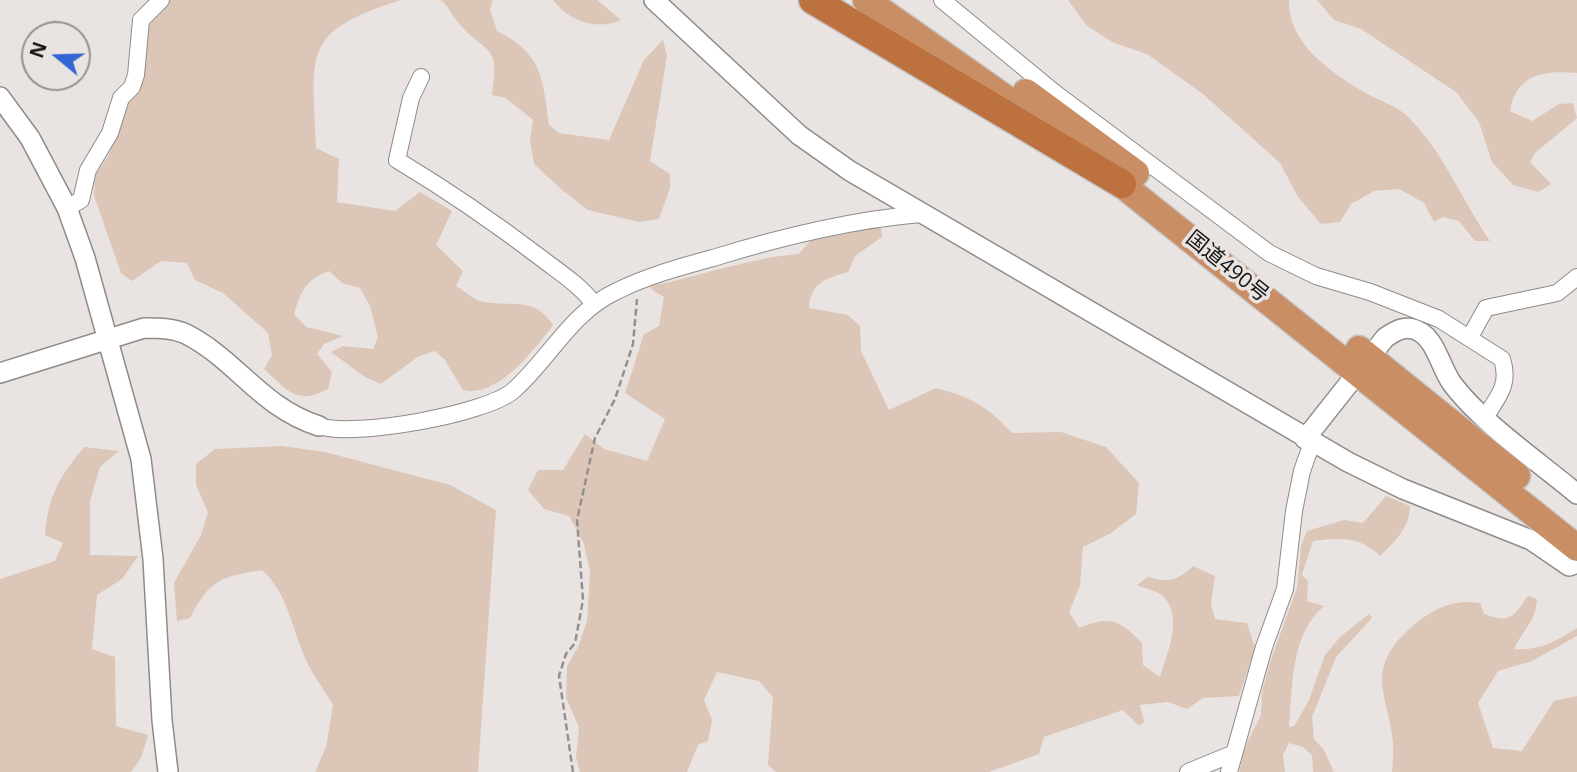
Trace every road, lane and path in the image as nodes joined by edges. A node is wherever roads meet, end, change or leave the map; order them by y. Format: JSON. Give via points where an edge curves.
{"nodes":[{"id":1,"x":161,"y":0,"type":"edge"},
{"id":2,"x":654,"y":0,"type":"edge"},
{"id":3,"x":813,"y":0,"type":"edge"},
{"id":4,"x":866,"y":0,"type":"edge"},
{"id":5,"x":896,"y":0,"type":"edge"},
{"id":6,"x":942,"y":0,"type":"edge"},
{"id":7,"x":421,"y":77,"type":"dead end"},
{"id":8,"x":0,"y":97,"type":"edge"},
{"id":9,"x":1122,"y":184,"type":"junction"},
{"id":10,"x":68,"y":208,"type":"junction"},
{"id":11,"x":921,"y":214,"type":"junction"},
{"id":12,"x":1577,"y":277,"type":"edge"},
{"id":13,"x":636,"y":283,"type":"junction"},
{"id":14,"x":594,"y":304,"type":"junction"},
{"id":15,"x":1470,"y":337,"type":"junction"},
{"id":16,"x":107,"y":339,"type":"junction"},
{"id":17,"x":1363,"y":364,"type":"junction"},
{"id":18,"x":0,"y":373,"type":"edge"},
{"id":19,"x":1485,"y":417,"type":"junction"},
{"id":20,"x":319,"y":426,"type":"joint"},
{"id":21,"x":1309,"y":441,"type":"junction"},
{"id":22,"x":1577,"y":494,"type":"edge"},
{"id":23,"x":1577,"y":526,"type":"edge"},
{"id":24,"x":1577,"y":548,"type":"edge"},
{"id":25,"x":1577,"y":563,"type":"edge"},
{"id":26,"x":1232,"y":754,"type":"junction"},
{"id":27,"x":168,"y":772,"type":"edge"},
{"id":28,"x":573,"y":772,"type":"edge"},
{"id":29,"x":1188,"y":772,"type":"edge"},
{"id":30,"x":1229,"y":772,"type":"edge"}],
"edges":[{"from":1,"to":10,"type":"street","via":[[141,20],[132,87],[121,98],[110,133],[88,170],[81,200]]},
{"from":2,"to":11,"type":"street","via":[[799,135]]},
{"from":3,"to":9,"type":"highway"},
{"from":4,"to":9,"type":"highway","name":"国道490号"},
{"from":5,"to":17,"type":"highway","name":"国道490号","via":[[1126,166]]},
{"from":6,"to":15,"type":"street","via":[[1055,93],[1269,253],[1316,276],[1399,302]]},
{"from":7,"to":14,"type":"street","via":[[411,98],[397,160],[529,249],[586,292]]},
{"from":8,"to":10,"type":"street","via":[[30,138]]},
{"from":9,"to":17,"type":"highway","name":"国道490号"},
{"from":10,"to":16,"type":"street"},
{"from":11,"to":13,"type":"street","via":[[823,228]]},
{"from":11,"to":21,"type":"street"},
{"from":12,"to":15,"type":"street","via":[[1557,293],[1486,308]]},
{"from":13,"to":14,"type":"street"},
{"from":13,"to":28,"type":"path","via":[[633,344],[615,399],[595,438],[577,520],[583,600],[575,643],[559,676]]},
{"from":14,"to":20,"type":"street","via":[[500,400],[464,412],[382,427],[348,431]]},
{"from":15,"to":19,"type":"street","via":[[1502,359],[1507,373],[1506,385]]},
{"from":16,"to":18,"type":"street"},
{"from":16,"to":20,"type":"street","via":[[144,328],[185,334],[275,406]]},
{"from":16,"to":27,"type":"street","via":[[141,458],[148,507]]},
{"from":17,"to":19,"type":"street","via":[[1394,331],[1404,328],[1423,333],[1452,383]]},
{"from":17,"to":21,"type":"street"},
{"from":17,"to":23,"type":"highway","name":"国道490号"},
{"from":17,"to":24,"type":"highway","name":"国道490号"},
{"from":19,"to":22,"type":"street"},
{"from":21,"to":25,"type":"street","via":[[1403,489],[1531,540],[1569,566]]},
{"from":21,"to":26,"type":"street","via":[[1294,511],[1285,589]]},
{"from":26,"to":29,"type":"street"},
{"from":26,"to":30,"type":"street"}]}
